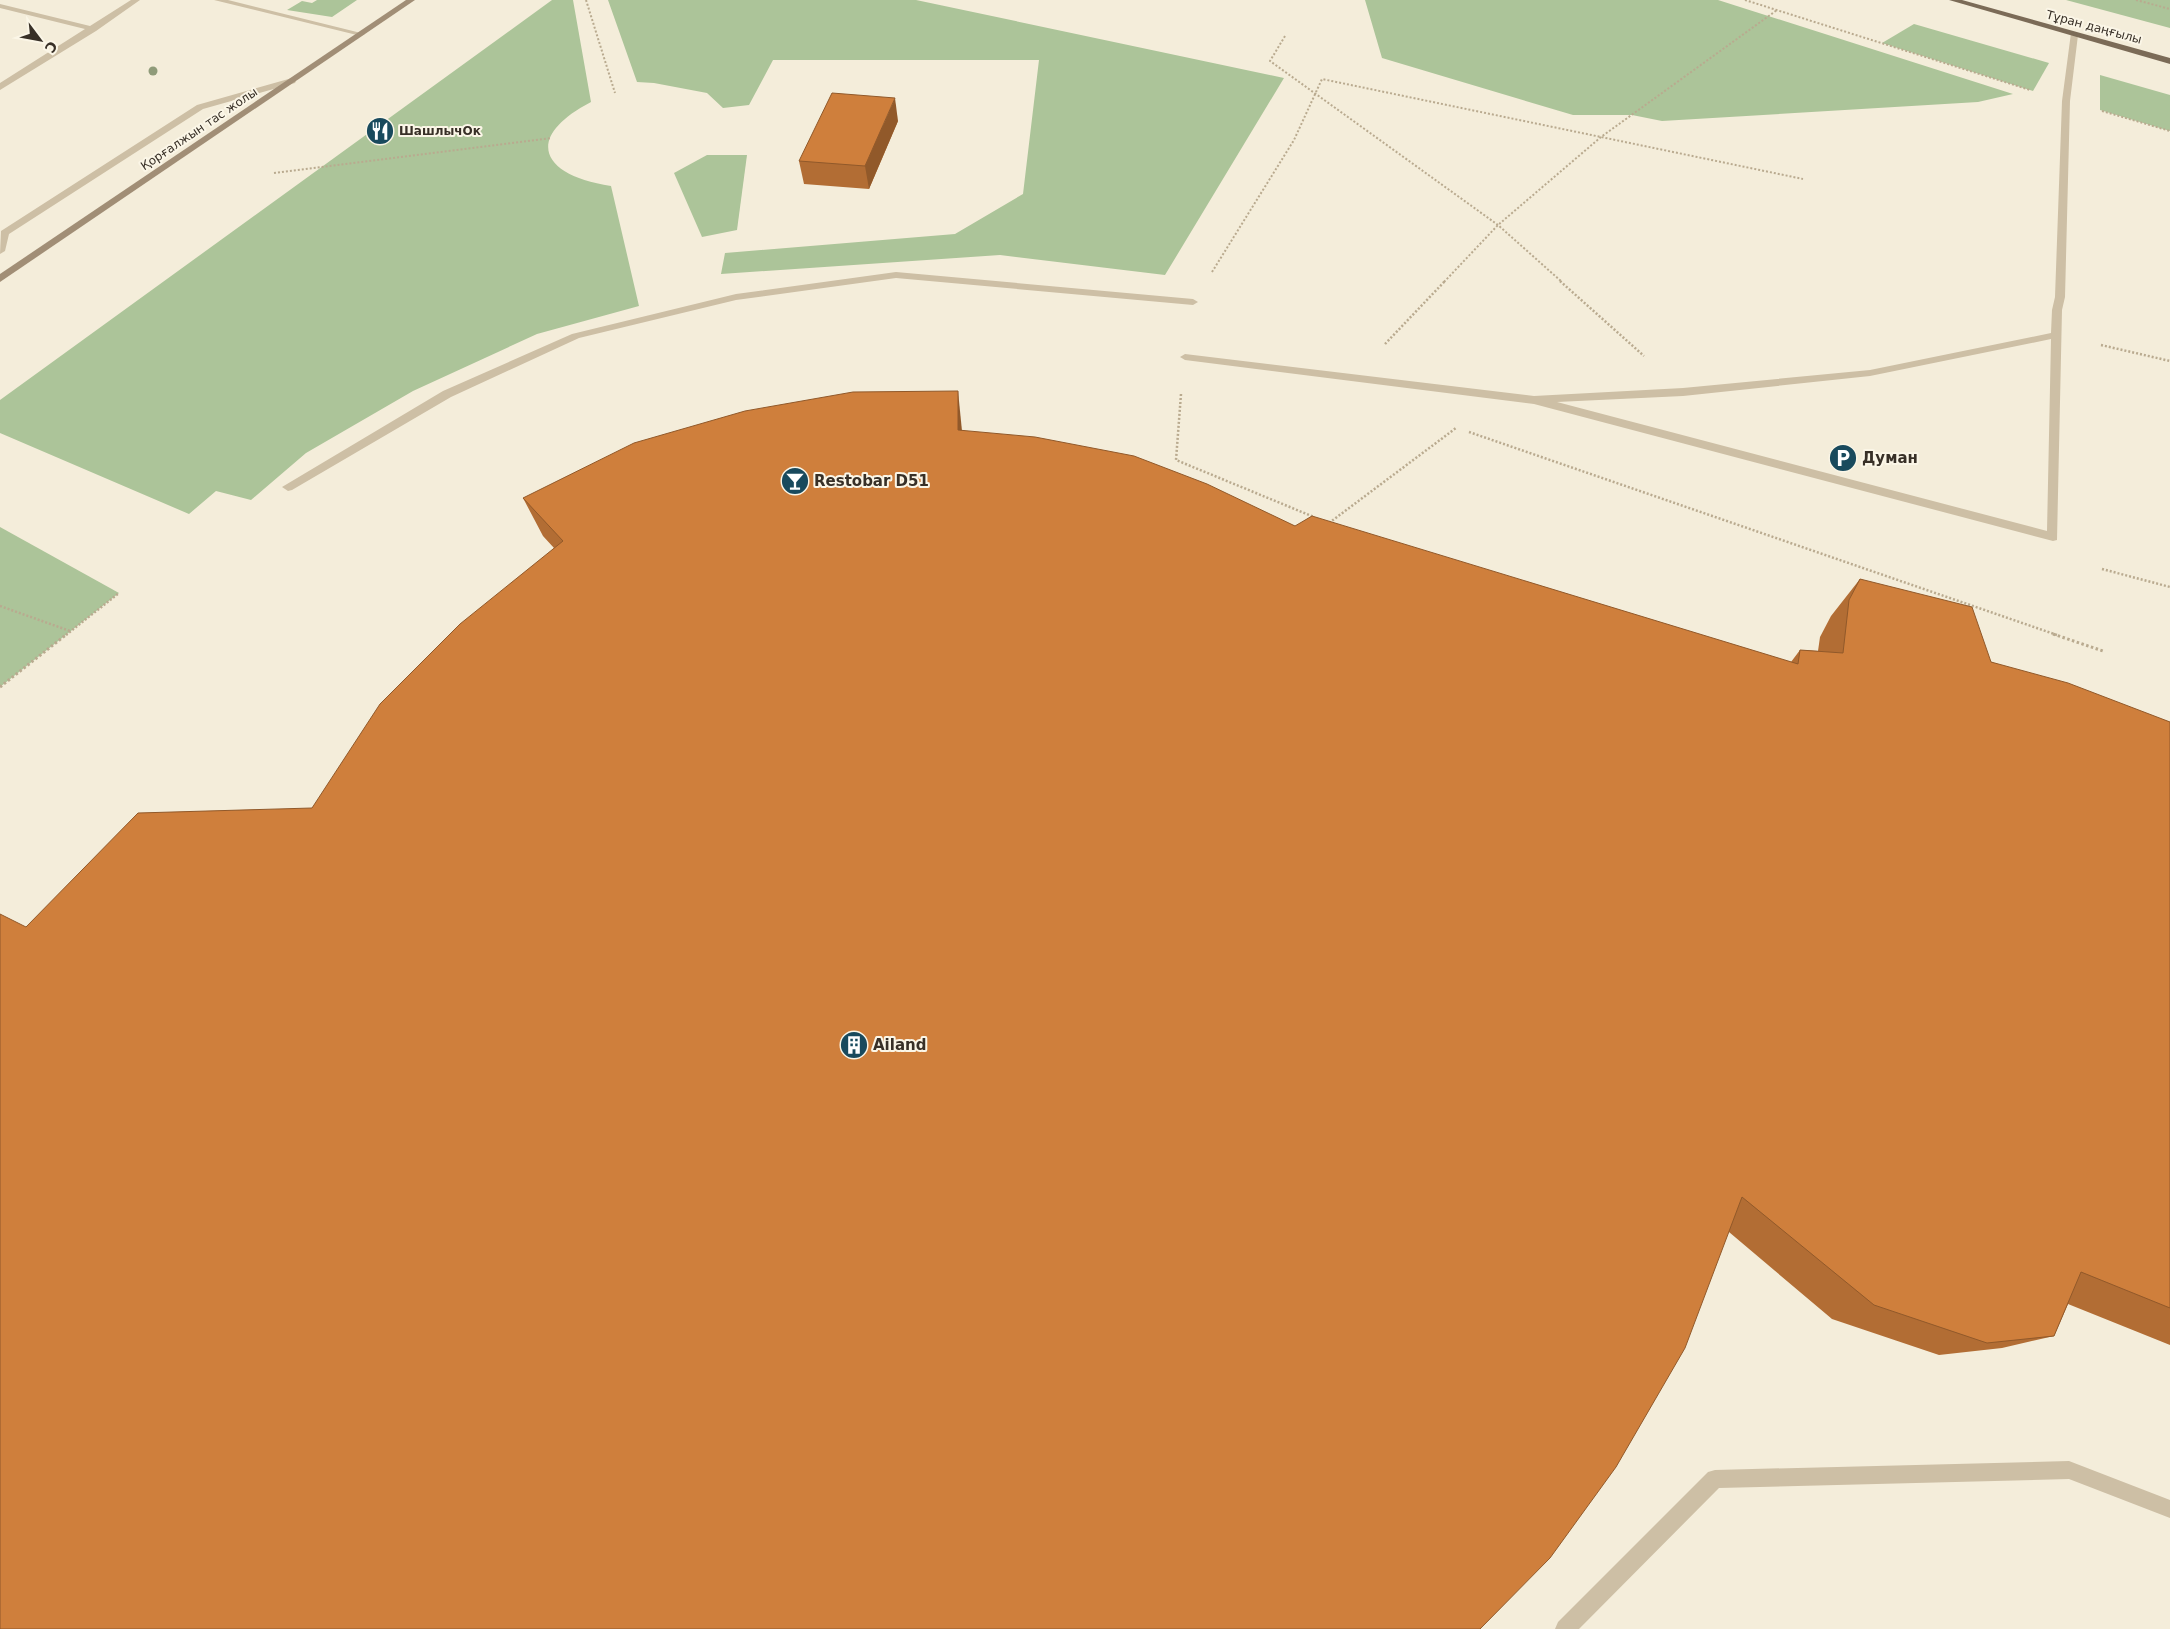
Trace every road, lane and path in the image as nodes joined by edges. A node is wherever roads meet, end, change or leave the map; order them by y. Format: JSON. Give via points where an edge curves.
{"nodes":[{"id":1,"x":136,"y":0,"type":"edge"},
{"id":2,"x":218,"y":0,"type":"edge"},
{"id":3,"x":411,"y":0,"type":"edge"},
{"id":4,"x":586,"y":0,"type":"edge"},
{"id":5,"x":1745,"y":0,"type":"edge"},
{"id":6,"x":1954,"y":0,"type":"edge"},
{"id":7,"x":2136,"y":0,"type":"edge"},
{"id":8,"x":0,"y":6,"type":"edge"},
{"id":9,"x":2170,"y":9,"type":"edge"},
{"id":10,"x":1777,"y":10,"type":"junction"},
{"id":11,"x":93,"y":29,"type":"junction"},
{"id":12,"x":361,"y":34,"type":"junction"},
{"id":13,"x":2074,"y":35,"type":"junction"},
{"id":14,"x":1285,"y":36,"type":"dead end"},
{"id":15,"x":2170,"y":61,"type":"edge"},
{"id":16,"x":292,"y":81,"type":"junction"},
{"id":17,"x":0,"y":87,"type":"edge"},
{"id":18,"x":2033,"y":91,"type":"dead end"},
{"id":19,"x":615,"y":93,"type":"dead end"},
{"id":20,"x":1315,"y":95,"type":"junction"},
{"id":21,"x":2100,"y":110,"type":"dead end"},
{"id":22,"x":2170,"y":131,"type":"edge"},
{"id":23,"x":1601,"y":137,"type":"junction"},
{"id":24,"x":551,"y":138,"type":"dead end"},
{"id":25,"x":274,"y":173,"type":"dead end"},
{"id":26,"x":1803,"y":179,"type":"dead end"},
{"id":27,"x":1498,"y":225,"type":"junction"},
{"id":28,"x":0,"y":251,"type":"edge"},
{"id":29,"x":0,"y":279,"type":"edge"},
{"id":30,"x":1193,"y":302,"type":"joint"},
{"id":31,"x":2056,"y":335,"type":"junction"},
{"id":32,"x":2101,"y":345,"type":"dead end"},
{"id":33,"x":1384,"y":346,"type":"dead end"},
{"id":34,"x":1185,"y":357,"type":"joint"},
{"id":35,"x":2170,"y":360,"type":"edge"},
{"id":36,"x":1683,"y":392,"type":"junction"},
{"id":37,"x":1534,"y":400,"type":"junction"},
{"id":38,"x":1458,"y":428,"type":"dead end"},
{"id":39,"x":1467,"y":431,"type":"dead end"},
{"id":40,"x":288,"y":486,"type":"dead end"},
{"id":41,"x":2102,"y":569,"type":"dead end"},
{"id":42,"x":2170,"y":587,"type":"edge"},
{"id":43,"x":119,"y":593,"type":"dead end"},
{"id":44,"x":0,"y":606,"type":"edge"},
{"id":45,"x":71,"y":631,"type":"junction"},
{"id":46,"x":2103,"y":651,"type":"dead end"},
{"id":47,"x":0,"y":687,"type":"edge"},
{"id":48,"x":2170,"y":1509,"type":"edge"},
{"id":49,"x":1565,"y":1629,"type":"edge"}],
"edges":[{"from":1,"to":11,"type":"lane"},
{"from":2,"to":12,"type":"lane"},
{"from":3,"to":12,"type":"main road","name":"Қорғалжын тас жолы"},
{"from":4,"to":19,"type":"path"},
{"from":5,"to":10,"type":"path"},
{"from":6,"to":13,"type":"main road","name":"Тұран даңғылы"},
{"from":7,"to":9,"type":"path"},
{"from":8,"to":11,"type":"lane"},
{"from":10,"to":18,"type":"path"},
{"from":10,"to":23,"type":"path"},
{"from":11,"to":17,"type":"lane"},
{"from":12,"to":16,"type":"main road","name":"Қорғалжын тас жолы"},
{"from":13,"to":15,"type":"main road","name":"Тұран даңғылы"},
{"from":13,"to":31,"type":"lane","via":[[2066,101]]},
{"from":14,"to":20,"type":"path","via":[[1270,61]]},
{"from":16,"to":28,"type":"lane","via":[[200,107],[4,233]]},
{"from":16,"to":29,"type":"main road","name":"Қорғалжын тас жолы"},
{"from":20,"to":23,"type":"path","via":[[1322,79]]},
{"from":20,"to":27,"type":"path"},
{"from":20,"to":30,"type":"path","via":[[1294,140]]},
{"from":21,"to":22,"type":"path"},
{"from":23,"to":26,"type":"path"},
{"from":23,"to":27,"type":"path"},
{"from":24,"to":25,"type":"path"},
{"from":27,"to":33,"type":"path"},
{"from":27,"to":36,"type":"path"},
{"from":30,"to":40,"type":"lane","via":[[896,276],[736,296],[576,336],[447,394]]},
{"from":31,"to":36,"type":"lane","via":[[1870,373]]},
{"from":31,"to":37,"type":"lane","via":[[2053,537]]},
{"from":32,"to":35,"type":"path"},
{"from":34,"to":37,"type":"lane"},
{"from":34,"to":38,"type":"path","via":[[1176,460],[1330,523]]},
{"from":36,"to":37,"type":"lane"},
{"from":39,"to":46,"type":"path"},
{"from":41,"to":42,"type":"path"},
{"from":43,"to":45,"type":"path"},
{"from":44,"to":45,"type":"path"},
{"from":45,"to":47,"type":"path"},
{"from":48,"to":49,"type":"lane","via":[[2069,1470],[1715,1479]]}]}
